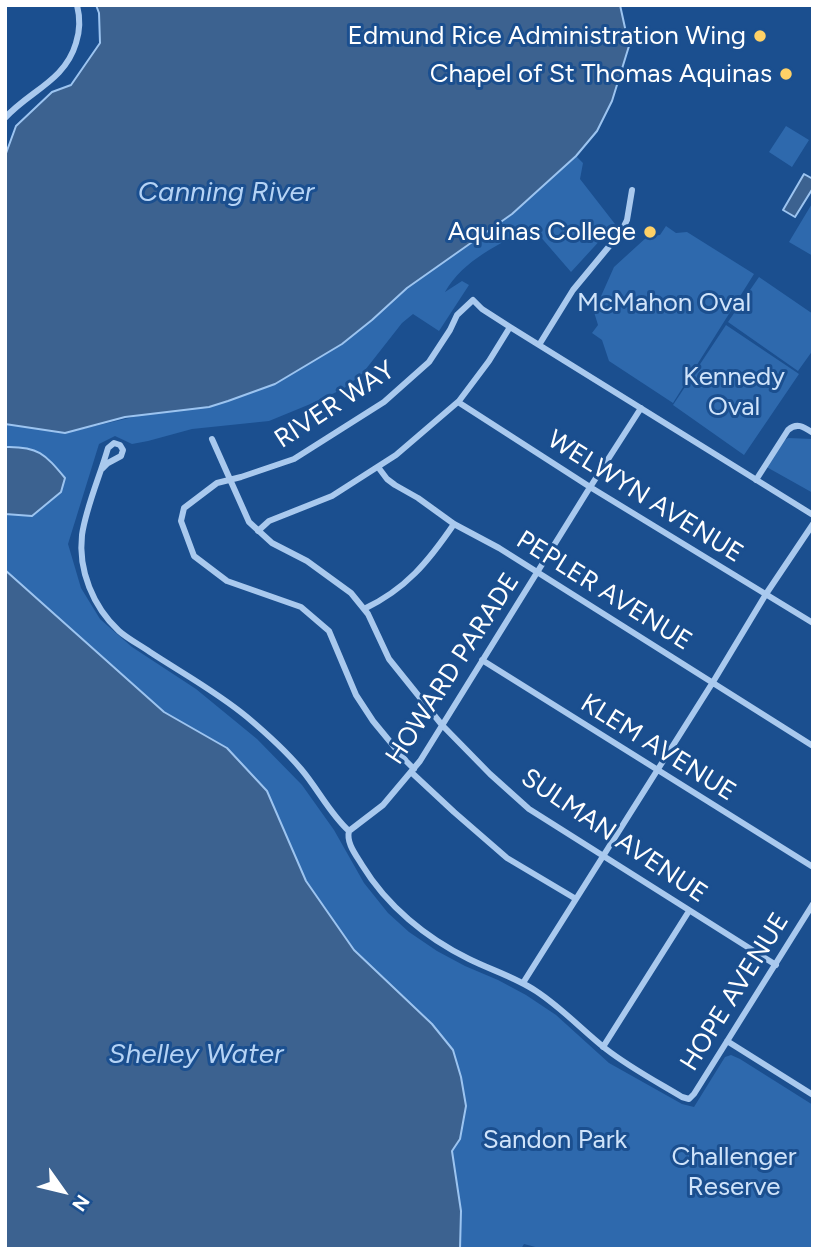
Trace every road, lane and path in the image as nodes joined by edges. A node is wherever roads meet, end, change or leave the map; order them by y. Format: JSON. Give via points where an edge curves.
{"nodes":[{"id":1,"x":76,"y":5,"type":"edge"},
{"id":2,"x":5,"y":118,"type":"edge"},
{"id":3,"x":632,"y":190,"type":"dead end"},
{"id":4,"x":510,"y":327,"type":"junction"},
{"id":5,"x":539,"y":345,"type":"junction"},
{"id":6,"x":458,"y":402,"type":"junction"},
{"id":7,"x":641,"y":408,"type":"junction"},
{"id":8,"x":813,"y":433,"type":"edge"},
{"id":9,"x":212,"y":439,"type":"dead end"},
{"id":10,"x":378,"y":467,"type":"junction"},
{"id":11,"x":102,"y":469,"type":"dead end"},
{"id":12,"x":229,"y":479,"type":"junction"},
{"id":13,"x":756,"y":480,"type":"junction"},
{"id":14,"x":590,"y":487,"type":"junction"},
{"id":15,"x":813,"y":515,"type":"edge"},
{"id":16,"x":454,"y":524,"type":"junction"},
{"id":17,"x":813,"y":524,"type":"edge"},
{"id":18,"x":258,"y":531,"type":"junction"},
{"id":19,"x":537,"y":573,"type":"junction"},
{"id":20,"x":766,"y":594,"type":"junction"},
{"id":21,"x":364,"y":609,"type":"junction"},
{"id":22,"x":813,"y":623,"type":"edge"},
{"id":23,"x":482,"y":660,"type":"junction"},
{"id":24,"x":713,"y":682,"type":"junction"},
{"id":25,"x":442,"y":725,"type":"junction"},
{"id":26,"x":813,"y":746,"type":"edge"},
{"id":27,"x":413,"y":771,"type":"junction"},
{"id":28,"x":657,"y":771,"type":"junction"},
{"id":29,"x":349,"y":831,"type":"junction"},
{"id":30,"x":603,"y":856,"type":"junction"},
{"id":31,"x":813,"y":867,"type":"edge"},
{"id":32,"x":576,"y":899,"type":"junction"},
{"id":33,"x":813,"y":904,"type":"edge"},
{"id":34,"x":689,"y":911,"type":"junction"},
{"id":35,"x":776,"y":964,"type":"junction"},
{"id":36,"x":523,"y":983,"type":"junction"},
{"id":37,"x":727,"y":1041,"type":"junction"},
{"id":38,"x":603,"y":1047,"type":"junction"},
{"id":39,"x":812,"y":1094,"type":"edge"}],
"edges":[{"from":1,"to":2,"type":"street","via":[[78,36],[65,68]]},
{"from":3,"to":5,"type":"street","via":[[621,232],[573,290]]},
{"from":4,"to":5,"type":"street"},
{"from":4,"to":6,"type":"street"},
{"from":4,"to":12,"type":"street","name":"RIVER WAY","via":[[473,300],[457,315],[429,362],[384,402],[294,459]]},
{"from":5,"to":7,"type":"street"},
{"from":6,"to":10,"type":"street"},
{"from":6,"to":14,"type":"street","name":"WELWYN AVENUE"},
{"from":7,"to":13,"type":"street"},
{"from":7,"to":14,"type":"street","name":"HOWARD PARADE"},
{"from":8,"to":13,"type":"street","via":[[797,425],[788,430]]},
{"from":9,"to":12,"type":"street","name":"SULMAN AVENUE"},
{"from":10,"to":16,"type":"street","name":"PEPLER AVENUE","via":[[390,482]]},
{"from":10,"to":18,"type":"street","via":[[321,501],[269,521]]},
{"from":11,"to":29,"type":"street","via":[[82,535],[84,572],[98,603],[120,631],[245,715],[271,738]]},
{"from":12,"to":18,"type":"street","name":"SULMAN AVENUE","via":[[246,518]]},
{"from":12,"to":27,"type":"street","name":"RIVER WAY","via":[[183,509],[181,522],[194,556],[227,581],[301,607],[327,629],[356,695]]},
{"from":13,"to":15,"type":"street"},
{"from":14,"to":19,"type":"street","name":"HOWARD PARADE"},
{"from":14,"to":20,"type":"street","name":"WELWYN AVENUE"},
{"from":16,"to":19,"type":"street","name":"PEPLER AVENUE"},
{"from":16,"to":21,"type":"street","via":[[406,583]]},
{"from":17,"to":20,"type":"street"},
{"from":18,"to":21,"type":"street","name":"SULMAN AVENUE","via":[[326,573]]},
{"from":19,"to":23,"type":"street","name":"HOWARD PARADE"},
{"from":19,"to":24,"type":"street","name":"PEPLER AVENUE"},
{"from":20,"to":22,"type":"street","name":"WELWYN AVENUE"},
{"from":20,"to":24,"type":"street"},
{"from":21,"to":25,"type":"street","name":"SULMAN AVENUE","via":[[389,659]]},
{"from":23,"to":25,"type":"street","name":"HOWARD PARADE"},
{"from":23,"to":28,"type":"street","name":"KLEM AVENUE"},
{"from":24,"to":26,"type":"street","name":"PEPLER AVENUE"},
{"from":24,"to":28,"type":"street"},
{"from":25,"to":27,"type":"street","name":"HOWARD PARADE"},
{"from":25,"to":30,"type":"street","name":"SULMAN AVENUE","via":[[529,809]]},
{"from":27,"to":29,"type":"street","name":"HOWARD PARADE","via":[[383,805]]},
{"from":27,"to":32,"type":"street","name":"RIVER WAY","via":[[507,858]]},
{"from":28,"to":30,"type":"street"},
{"from":28,"to":31,"type":"street","name":"KLEM AVENUE"},
{"from":29,"to":36,"type":"street","via":[[348,841],[363,867],[408,919],[460,954]]},
{"from":30,"to":32,"type":"street"},
{"from":30,"to":34,"type":"street","name":"SULMAN AVENUE"},
{"from":32,"to":36,"type":"street"},
{"from":33,"to":35,"type":"street","name":"HOPE AVENUE"},
{"from":34,"to":35,"type":"street","name":"SULMAN AVENUE"},
{"from":34,"to":38,"type":"street"},
{"from":35,"to":37,"type":"street","name":"HOPE AVENUE"},
{"from":36,"to":38,"type":"street"},
{"from":37,"to":38,"type":"street","name":"HOPE AVENUE","via":[[690,1099]]},
{"from":37,"to":39,"type":"street"}]}
